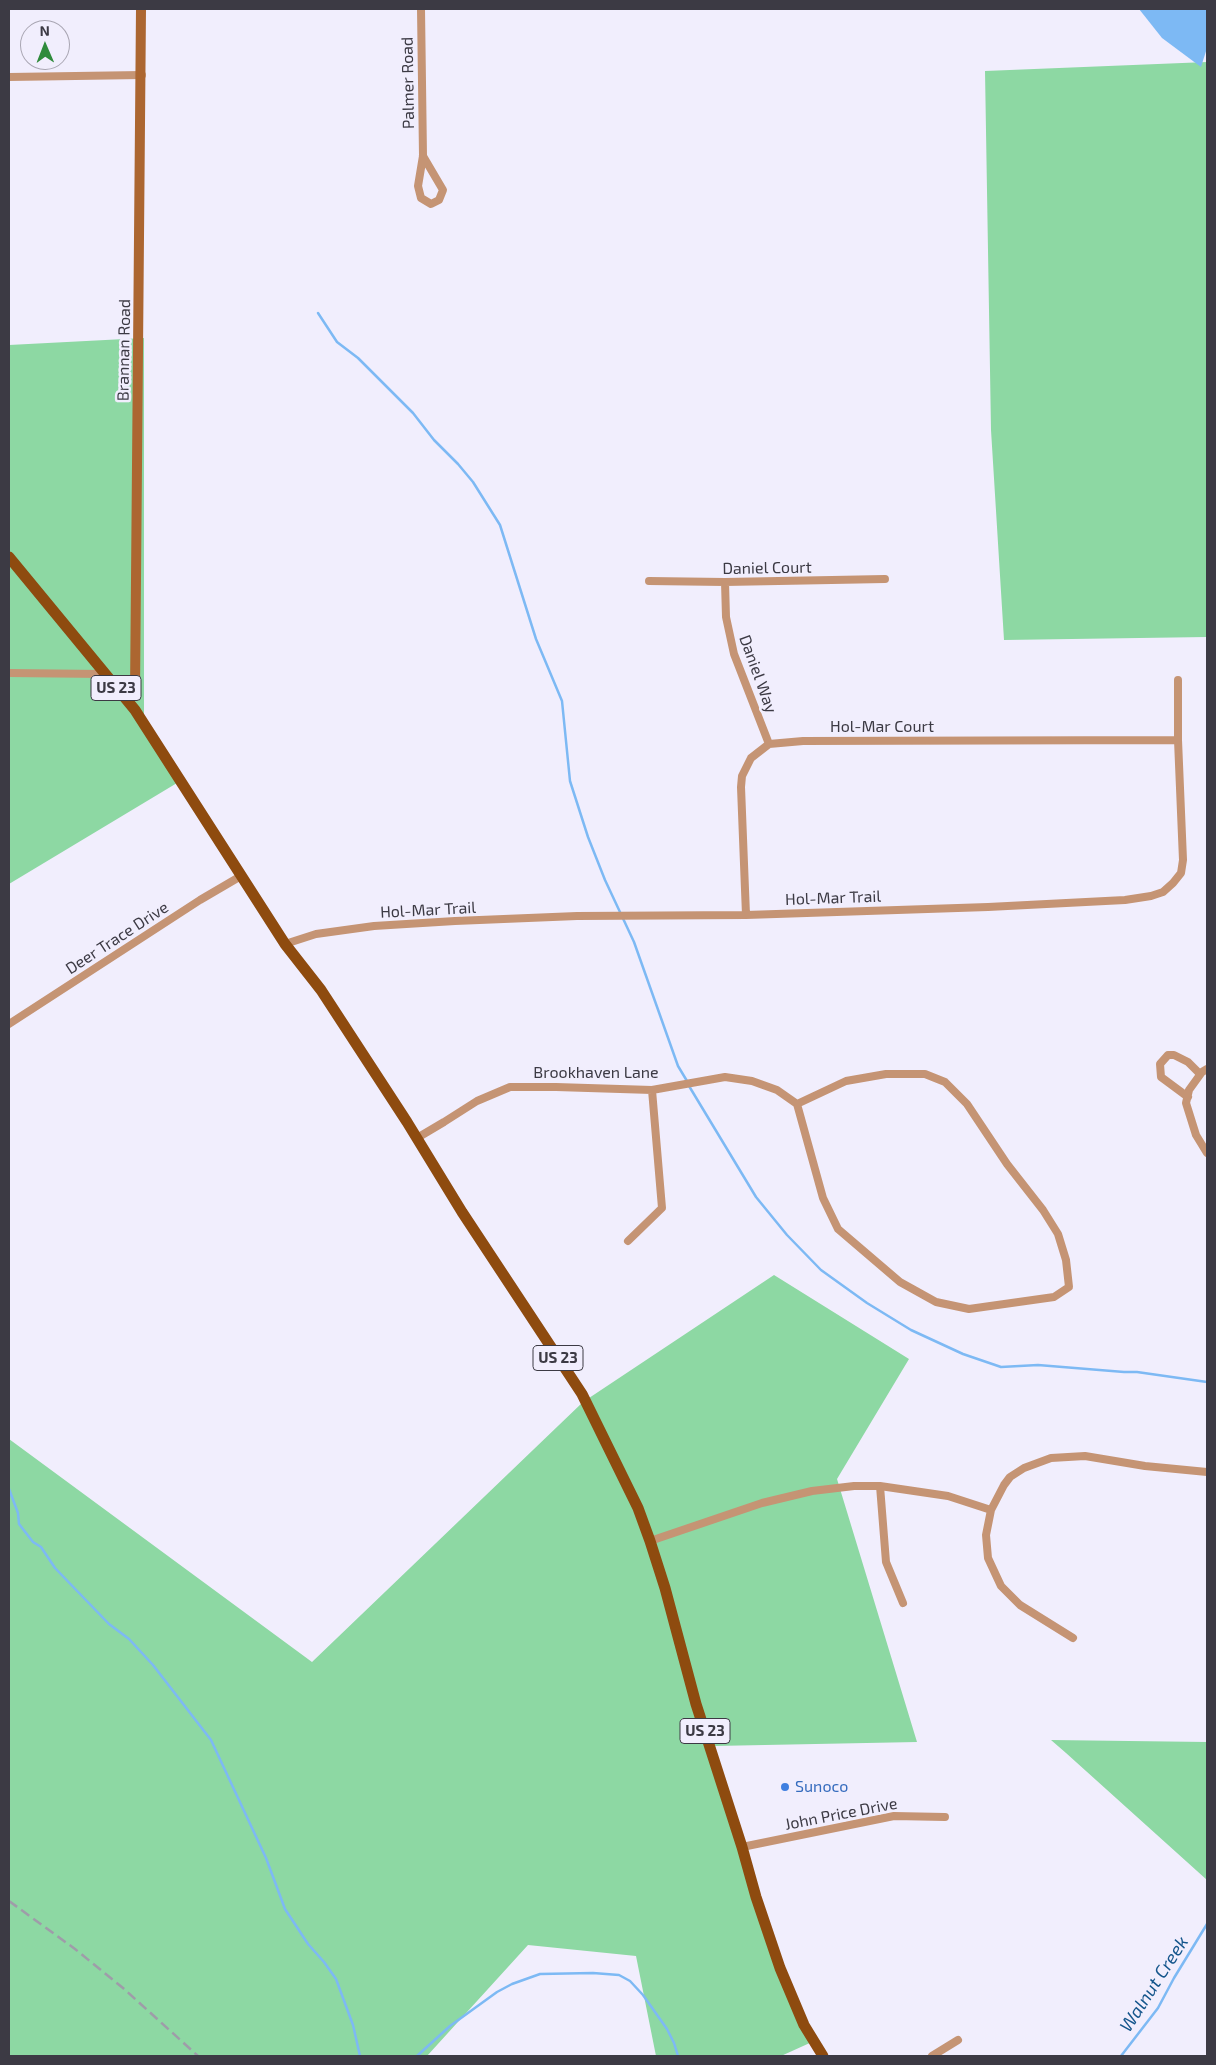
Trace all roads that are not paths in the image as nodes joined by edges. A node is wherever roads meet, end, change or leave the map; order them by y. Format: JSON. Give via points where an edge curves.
{"nodes":[{"id":1,"x":141,"y":9,"type":"edge"},
{"id":2,"x":421,"y":9,"type":"edge"},
{"id":3,"x":142,"y":75,"type":"junction"},
{"id":4,"x":9,"y":77,"type":"edge"},
{"id":5,"x":423,"y":156,"type":"junction"},
{"id":6,"x":9,"y":557,"type":"edge"},
{"id":7,"x":885,"y":579,"type":"dead end"},
{"id":8,"x":649,"y":581,"type":"dead end"},
{"id":9,"x":725,"y":582,"type":"junction"},
{"id":10,"x":9,"y":673,"type":"edge"},
{"id":11,"x":104,"y":674,"type":"junction"},
{"id":12,"x":1178,"y":680,"type":"dead end"},
{"id":13,"x":136,"y":692,"type":"joint"},
{"id":14,"x":135,"y":710,"type":"junction"},
{"id":15,"x":1178,"y":740,"type":"junction"},
{"id":16,"x":769,"y":744,"type":"junction"},
{"id":17,"x":241,"y":876,"type":"junction"},
{"id":18,"x":746,"y":915,"type":"junction"},
{"id":19,"x":285,"y":944,"type":"junction"},
{"id":20,"x":9,"y":1024,"type":"edge"},
{"id":21,"x":1207,"y":1069,"type":"edge"},
{"id":22,"x":1200,"y":1074,"type":"junction"},
{"id":23,"x":652,"y":1090,"type":"junction"},
{"id":24,"x":1188,"y":1097,"type":"junction"},
{"id":25,"x":797,"y":1104,"type":"junction"},
{"id":26,"x":417,"y":1138,"type":"junction"},
{"id":27,"x":1207,"y":1153,"type":"edge"},
{"id":28,"x":628,"y":1241,"type":"dead end"},
{"id":29,"x":1207,"y":1472,"type":"edge"},
{"id":30,"x":880,"y":1486,"type":"junction"},
{"id":31,"x":992,"y":1510,"type":"junction"},
{"id":32,"x":650,"y":1541,"type":"junction"},
{"id":33,"x":903,"y":1603,"type":"dead end"},
{"id":34,"x":1073,"y":1638,"type":"dead end"},
{"id":35,"x":945,"y":1817,"type":"dead end"},
{"id":36,"x":742,"y":1847,"type":"junction"},
{"id":37,"x":958,"y":2040,"type":"dead end"},
{"id":38,"x":823,"y":2056,"type":"edge"},
{"id":39,"x":932,"y":2056,"type":"edge"}],
"edges":[{"from":1,"to":3,"type":"street","name":"Brannan Road"},
{"from":2,"to":5,"type":"street","name":"Palmer Road"},
{"from":3,"to":4,"type":"street"},
{"from":3,"to":13,"type":"street","name":"Brannan Road"},
{"from":5,"to":5,"type":"street","name":"Palmer Road","via":[[418,186],[421,198],[431,204],[439,200],[442,190]]},
{"from":6,"to":11,"type":"main road","number":"US 23"},
{"from":7,"to":9,"type":"street","name":"Daniel Court"},
{"from":8,"to":9,"type":"street","name":"Daniel Court"},
{"from":9,"to":16,"type":"street","name":"Daniel Way","via":[[726,617],[734,654]]},
{"from":10,"to":11,"type":"street"},
{"from":11,"to":14,"type":"main road","number":"US 23"},
{"from":12,"to":15,"type":"street","name":"Hol-Mar Trail"},
{"from":13,"to":14,"type":"street"},
{"from":14,"to":17,"type":"main road","number":"US 23"},
{"from":15,"to":16,"type":"street","name":"Hol-Mar Court","via":[[802,741]]},
{"from":15,"to":18,"type":"street","name":"Hol-Mar Trail","via":[[1183,860],[1180,873],[1164,892],[1125,900],[1057,904]]},
{"from":16,"to":18,"type":"street","via":[[751,758],[742,776]]},
{"from":17,"to":19,"type":"main road","number":"US 23"},
{"from":17,"to":20,"type":"street","name":"Deer Trace Drive"},
{"from":18,"to":19,"type":"street","name":"Hol-Mar Trail","via":[[577,916],[374,926],[316,934]]},
{"from":19,"to":26,"type":"main road","number":"US 23","via":[[322,990]]},
{"from":21,"to":22,"type":"street"},
{"from":22,"to":24,"type":"street"},
{"from":22,"to":24,"type":"street","via":[[1188,1062],[1174,1055],[1168,1055],[1160,1064],[1161,1077]]},
{"from":23,"to":25,"type":"street","name":"Brookhaven Lane","via":[[725,1077],[752,1081],[777,1090]]},
{"from":23,"to":26,"type":"street","name":"Brookhaven Lane","via":[[510,1087],[477,1101]]},
{"from":23,"to":28,"type":"street","via":[[662,1208]]},
{"from":24,"to":27,"type":"street","via":[[1189,1115]]},
{"from":25,"to":25,"type":"street","via":[[846,1081],[886,1074],[926,1074],[945,1082],[967,1104],[1058,1234],[1066,1260],[1069,1287],[1054,1297],[969,1308],[936,1302],[900,1282],[838,1229],[823,1198]]},
{"from":26,"to":32,"type":"main road","number":"US 23","via":[[582,1394],[638,1508]]},
{"from":29,"to":31,"type":"street","via":[[1085,1456],[1052,1458],[1010,1477]]},
{"from":30,"to":31,"type":"street","via":[[948,1496]]},
{"from":30,"to":32,"type":"street","via":[[812,1490],[762,1503]]},
{"from":30,"to":33,"type":"street","via":[[886,1562]]},
{"from":31,"to":34,"type":"street","via":[[986,1535],[988,1558],[1001,1586],[1020,1605]]},
{"from":32,"to":36,"type":"main road","number":"US 23","via":[[696,1704]]},
{"from":35,"to":36,"type":"street","name":"John Price Drive","via":[[894,1816]]},
{"from":36,"to":38,"type":"main road","number":"US 23","via":[[780,1968],[804,2024]]},
{"from":37,"to":39,"type":"street"}]}
